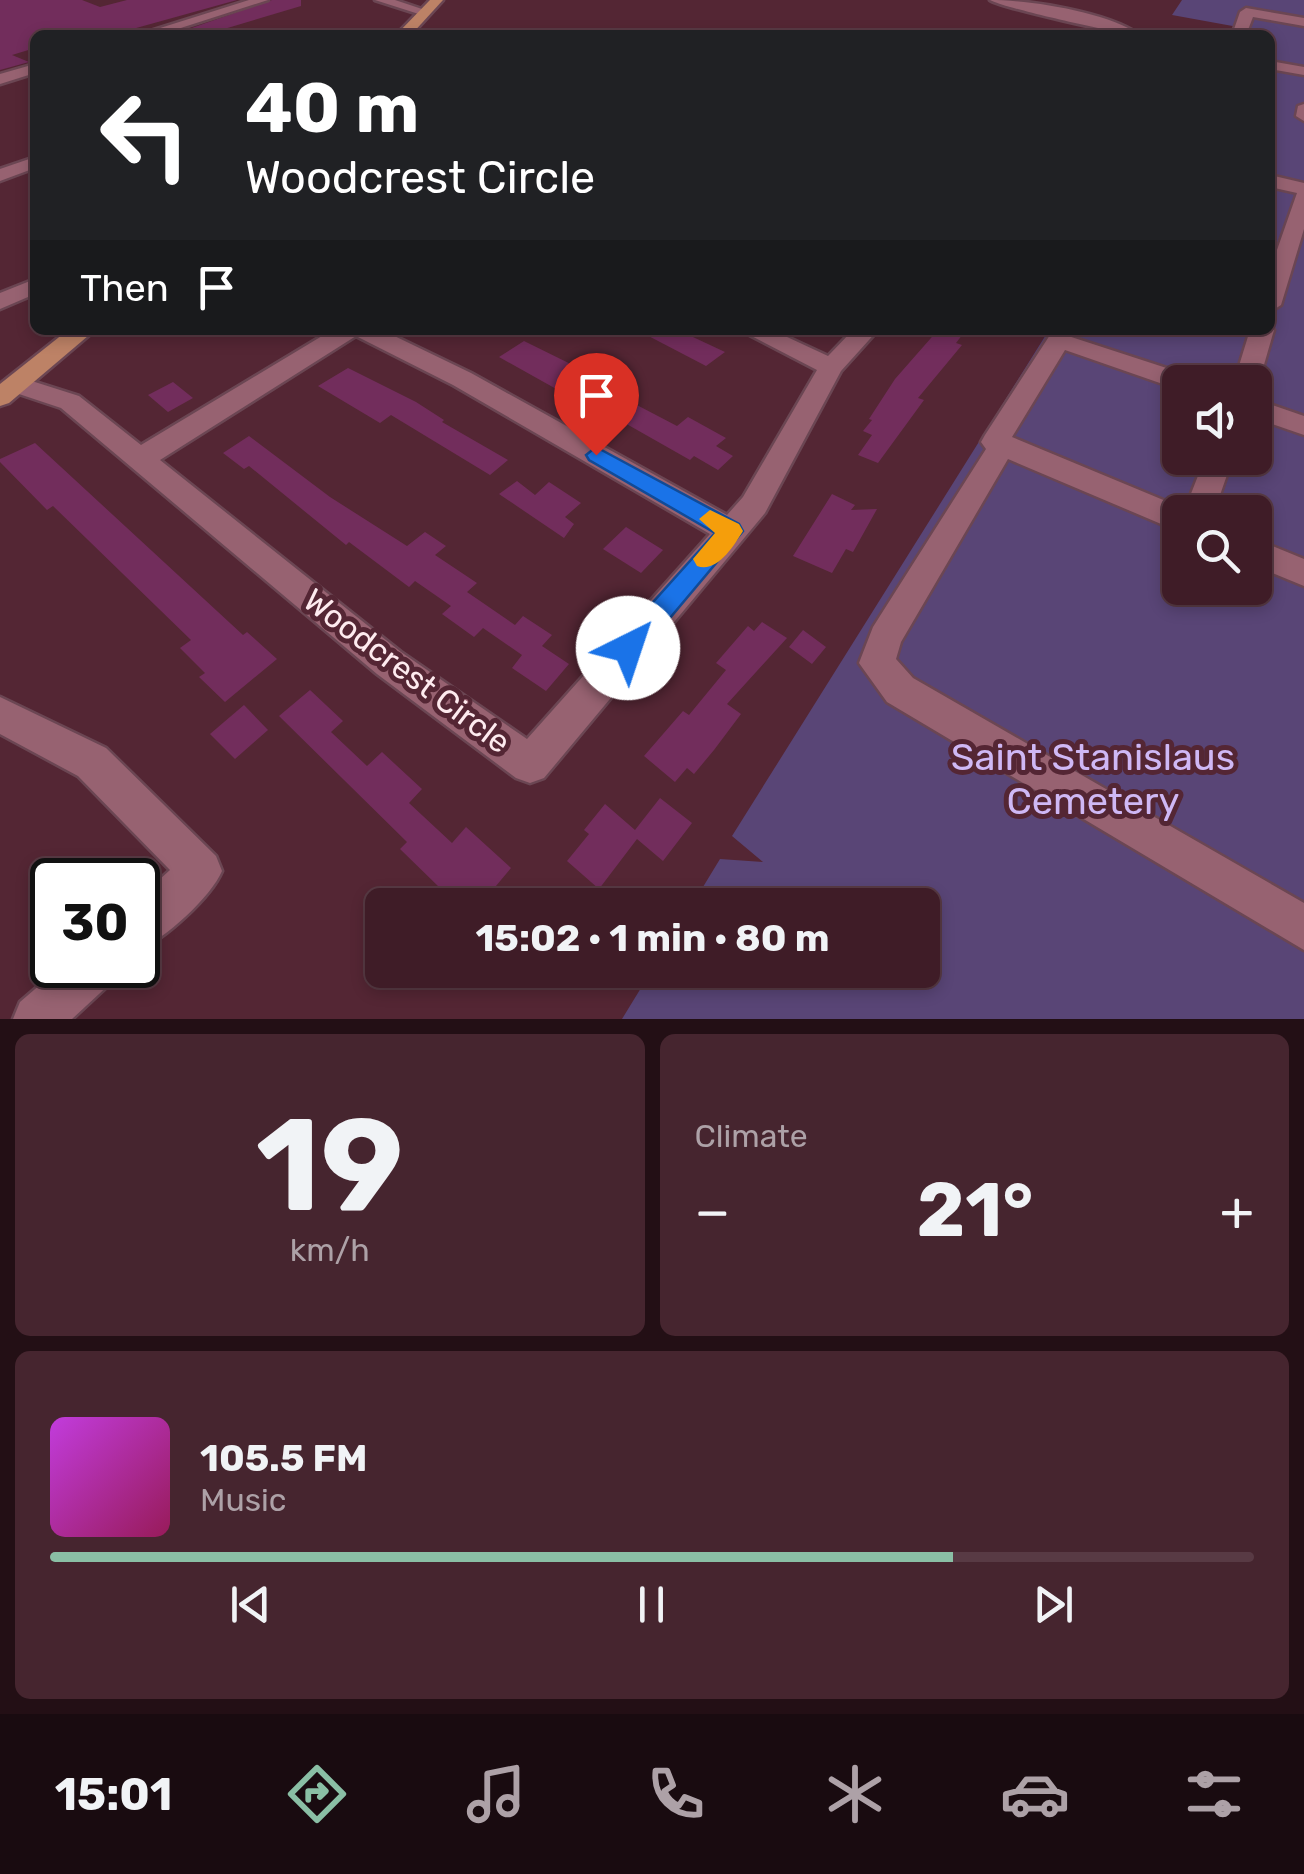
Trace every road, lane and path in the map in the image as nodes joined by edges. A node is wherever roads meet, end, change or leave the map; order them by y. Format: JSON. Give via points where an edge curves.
{"nodes":[{"id":1,"x":262,"y":0,"type":"edge"},
{"id":2,"x":381,"y":0,"type":"edge"},
{"id":3,"x":437,"y":0,"type":"edge"},
{"id":4,"x":996,"y":0,"type":"edge"},
{"id":5,"x":425,"y":12,"type":"junction"},
{"id":6,"x":1304,"y":22,"type":"edge"},
{"id":7,"x":162,"y":30,"type":"edge"},
{"id":8,"x":408,"y":30,"type":"edge"},
{"id":9,"x":1120,"y":30,"type":"edge"},
{"id":10,"x":1242,"y":30,"type":"edge"},
{"id":11,"x":1275,"y":66,"type":"edge"},
{"id":12,"x":30,"y":70,"type":"edge"},
{"id":13,"x":1304,"y":71,"type":"edge"},
{"id":14,"x":0,"y":79,"type":"edge"},
{"id":15,"x":1304,"y":108,"type":"edge"},
{"id":16,"x":1304,"y":116,"type":"edge"},
{"id":17,"x":30,"y":164,"type":"edge"},
{"id":18,"x":0,"y":174,"type":"edge"},
{"id":19,"x":1275,"y":183,"type":"edge"},
{"id":20,"x":1304,"y":193,"type":"edge"},
{"id":21,"x":30,"y":288,"type":"edge"},
{"id":22,"x":1275,"y":289,"type":"edge"},
{"id":23,"x":0,"y":302,"type":"edge"},
{"id":24,"x":77,"y":335,"type":"edge"},
{"id":25,"x":340,"y":335,"type":"edge"},
{"id":26,"x":374,"y":335,"type":"edge"},
{"id":27,"x":763,"y":335,"type":"edge"},
{"id":28,"x":861,"y":335,"type":"edge"},
{"id":29,"x":1062,"y":335,"type":"edge"},
{"id":30,"x":1260,"y":335,"type":"edge"},
{"id":31,"x":1251,"y":365,"type":"edge"},
{"id":32,"x":831,"y":366,"type":"junction"},
{"id":33,"x":1162,"y":374,"type":"edge"},
{"id":34,"x":8,"y":390,"type":"edge"},
{"id":35,"x":1272,"y":414,"type":"edge"},
{"id":36,"x":1304,"y":426,"type":"edge"},
{"id":37,"x":1004,"y":444,"type":"junction"},
{"id":38,"x":140,"y":460,"type":"junction"},
{"id":39,"x":1162,"y":512,"type":"edge"},
{"id":40,"x":731,"y":531,"type":"junction"},
{"id":41,"x":1272,"y":559,"type":"edge"},
{"id":42,"x":1304,"y":573,"type":"edge"},
{"id":43,"x":0,"y":715,"type":"edge"},
{"id":44,"x":160,"y":908,"type":"edge"},
{"id":45,"x":1304,"y":928,"type":"edge"},
{"id":46,"x":71,"y":988,"type":"edge"},
{"id":47,"x":37,"y":1019,"type":"edge"}],
"edges":[{"from":1,"to":7,"type":"street"},
{"from":2,"to":5,"type":"street"},
{"from":3,"to":5,"type":"main road"},
{"from":4,"to":9,"type":"street"},
{"from":5,"to":8,"type":"main road"},
{"from":6,"to":10,"type":"street","via":[[1246,12]]},
{"from":11,"to":13,"type":"street"},
{"from":12,"to":14,"type":"street"},
{"from":15,"to":16,"type":"street"},
{"from":17,"to":18,"type":"street"},
{"from":19,"to":20,"type":"street"},
{"from":20,"to":22,"type":"street"},
{"from":21,"to":23,"type":"street"},
{"from":24,"to":34,"type":"main road"},
{"from":25,"to":38,"type":"street"},
{"from":26,"to":40,"type":"street"},
{"from":27,"to":32,"type":"street"},
{"from":28,"to":32,"type":"street"},
{"from":29,"to":33,"type":"street"},
{"from":29,"to":37,"type":"street","via":[[995,442]]},
{"from":30,"to":31,"type":"street"},
{"from":32,"to":40,"type":"street","via":[[754,505]]},
{"from":34,"to":38,"type":"street","name":"Woodcrest Circle","via":[[70,402]]},
{"from":35,"to":36,"type":"street"},
{"from":37,"to":39,"type":"street"},
{"from":37,"to":45,"type":"street","via":[[885,638],[877,664],[900,690]]},
{"from":38,"to":40,"type":"street","name":"Woodcrest Circle","via":[[389,663],[530,764]]},
{"from":41,"to":42,"type":"street"},
{"from":43,"to":44,"type":"street","via":[[92,762],[201,871]]},
{"from":46,"to":47,"type":"street"}]}
